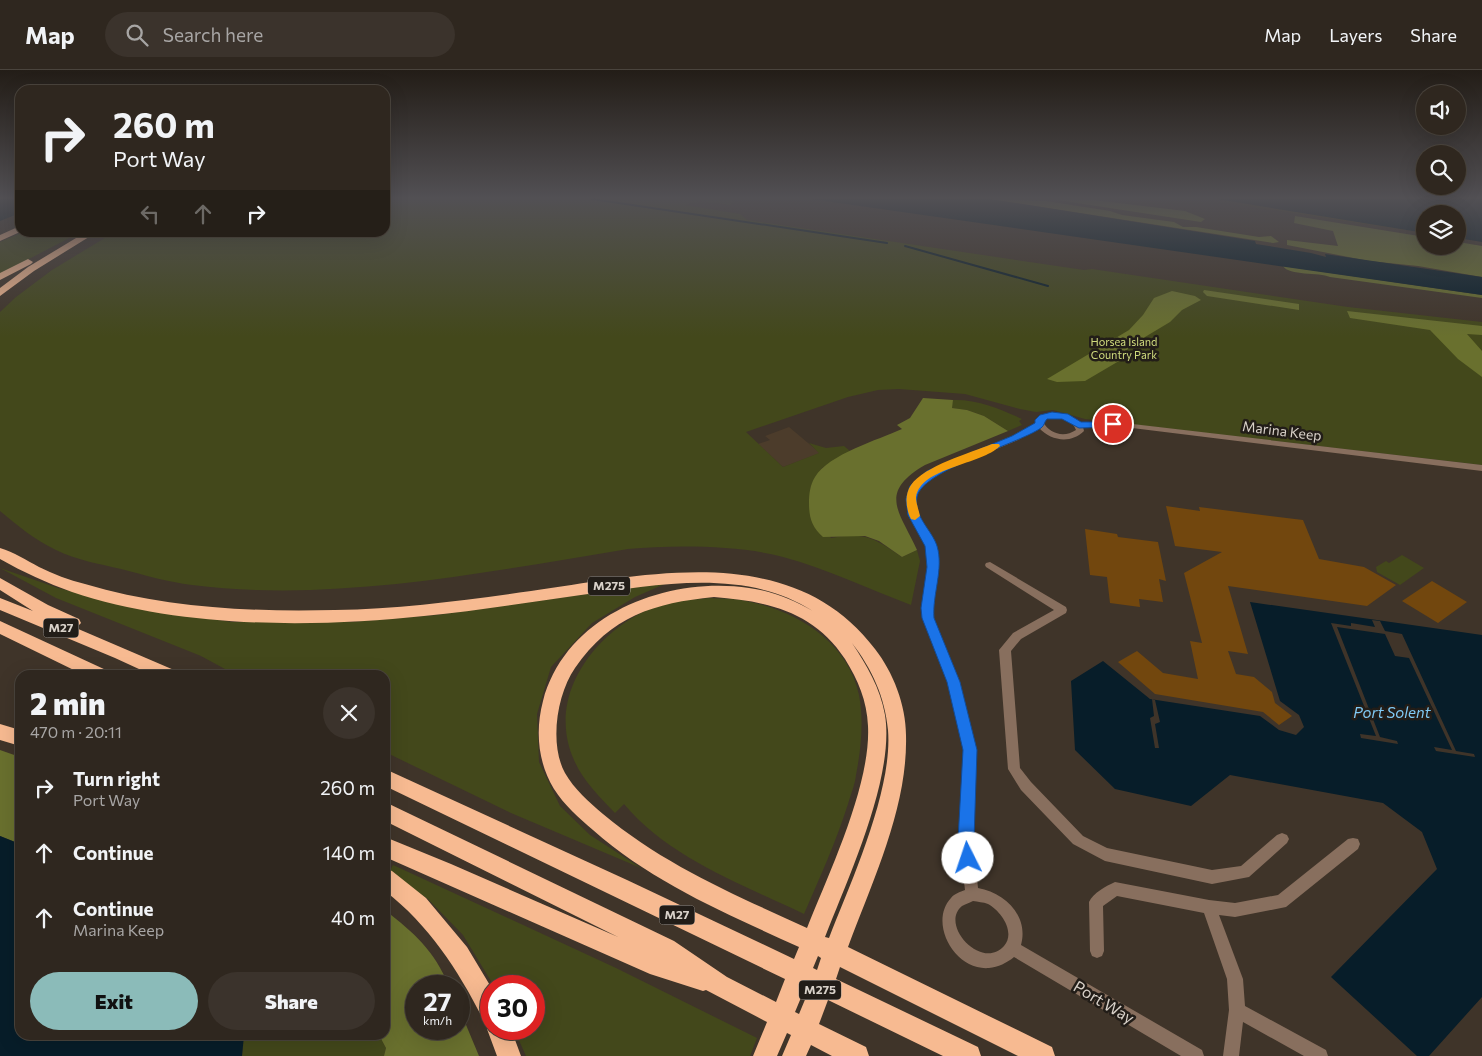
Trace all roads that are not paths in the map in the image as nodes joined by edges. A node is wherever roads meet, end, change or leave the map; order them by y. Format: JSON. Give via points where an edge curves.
{"nodes":[{"id":1,"x":60,"y":245,"type":"edge"},
{"id":2,"x":71,"y":245,"type":"edge"},
{"id":3,"x":0,"y":277,"type":"edge"},
{"id":4,"x":0,"y":293,"type":"edge"},
{"id":5,"x":1039,"y":425,"type":"junction"},
{"id":6,"x":1079,"y":425,"type":"junction"},
{"id":7,"x":1051,"y":434,"type":"junction"},
{"id":8,"x":1015,"y":438,"type":"junction"},
{"id":9,"x":1482,"y":468,"type":"edge"},
{"id":10,"x":0,"y":553,"type":"edge"},
{"id":11,"x":990,"y":565,"type":"dead end"},
{"id":12,"x":0,"y":583,"type":"edge"},
{"id":13,"x":0,"y":604,"type":"edge"},
{"id":14,"x":0,"y":627,"type":"edge"},
{"id":15,"x":121,"y":653,"type":"junction"},
{"id":16,"x":90,"y":670,"type":"edge"},
{"id":17,"x":157,"y":670,"type":"edge"},
{"id":18,"x":0,"y":732,"type":"edge"},
{"id":19,"x":15,"y":736,"type":"edge"},
{"id":20,"x":390,"y":779,"type":"edge"},
{"id":21,"x":390,"y":813,"type":"edge"},
{"id":22,"x":1282,"y":839,"type":"dead end"},
{"id":23,"x":1352,"y":844,"type":"dead end"},
{"id":24,"x":390,"y":849,"type":"edge"},
{"id":25,"x":390,"y":882,"type":"edge"},
{"id":26,"x":972,"y":894,"type":"junction"},
{"id":27,"x":1208,"y":907,"type":"junction"},
{"id":28,"x":1012,"y":948,"type":"junction"},
{"id":29,"x":1097,"y":951,"type":"dead end"},
{"id":30,"x":719,"y":985,"type":"junction"},
{"id":31,"x":480,"y":990,"type":"edge"},
{"id":32,"x":1237,"y":1010,"type":"junction"},
{"id":33,"x":503,"y":1040,"type":"edge"},
{"id":34,"x":509,"y":1056,"type":"edge"},
{"id":35,"x":766,"y":1056,"type":"edge"},
{"id":36,"x":794,"y":1056,"type":"edge"},
{"id":37,"x":857,"y":1056,"type":"edge"},
{"id":38,"x":968,"y":1056,"type":"edge"},
{"id":39,"x":1043,"y":1056,"type":"edge"},
{"id":40,"x":1196,"y":1056,"type":"edge"},
{"id":41,"x":1231,"y":1056,"type":"edge"},
{"id":42,"x":1320,"y":1056,"type":"edge"}],
"edges":[{"from":1,"to":3,"type":"highway"},
{"from":2,"to":4,"type":"highway","via":[[31,269]]},
{"from":5,"to":6,"type":"street","via":[[1040,420],[1052,415],[1065,416]]},
{"from":5,"to":7,"type":"street"},
{"from":5,"to":8,"type":"street"},
{"from":6,"to":7,"type":"street","via":[[1080,431],[1076,436]]},
{"from":6,"to":9,"type":"street","name":"Marina Keep","via":[[1124,425]]},
{"from":7,"to":8,"type":"street"},
{"from":8,"to":26,"type":"street","via":[[931,473],[915,486],[911,499],[914,515],[931,546],[928,618],[954,682],[970,750],[966,840]]},
{"from":10,"to":36,"type":"highway","number":"M275","via":[[46,576],[105,596],[198,611],[259,615],[388,614],[634,582],[696,578],[742,579],[773,586],[830,613],[854,632],[883,672],[898,735],[892,789],[877,843]]},
{"from":11,"to":22,"type":"street","via":[[1062,610],[1017,636],[1005,650],[1014,769],[1078,840],[1105,854],[1212,877],[1244,872]]},
{"from":12,"to":15,"type":"highway"},
{"from":13,"to":15,"type":"highway","number":"M27"},
{"from":14,"to":16,"type":"highway","number":"M27"},
{"from":15,"to":17,"type":"highway","number":"M27"},
{"from":18,"to":19,"type":"highway"},
{"from":20,"to":38,"type":"highway","number":"M27"},
{"from":21,"to":30,"type":"highway","number":"M27","via":[[666,949]]},
{"from":23,"to":27,"type":"street","via":[[1281,902],[1235,910]]},
{"from":24,"to":30,"type":"highway","via":[[658,966]]},
{"from":25,"to":31,"type":"highway","via":[[416,904],[449,940]]},
{"from":26,"to":28,"type":"street","via":[[991,898],[1009,914],[1015,937]]},
{"from":26,"to":28,"type":"street","via":[[962,897],[950,910],[949,927],[956,944],[964,952],[987,961],[998,960]]},
{"from":27,"to":29,"type":"street","via":[[1115,889],[1096,902]]},
{"from":27,"to":32,"type":"street","via":[[1235,979]]},
{"from":28,"to":40,"type":"street","name":"Port Way"},
{"from":30,"to":37,"type":"highway","number":"M27"},
{"from":32,"to":41,"type":"street"},
{"from":32,"to":42,"type":"street"},
{"from":33,"to":34,"type":"highway"},
{"from":35,"to":39,"type":"highway","via":[[823,917],[868,792],[877,743],[876,714],[870,689],[856,658],[838,637],[812,617],[763,596],[728,591],[694,592],[662,598],[635,607],[608,622],[584,644],[563,671],[550,703],[547,736],[551,762],[560,782],[574,800],[638,855],[697,887],[960,1012]]}]}
